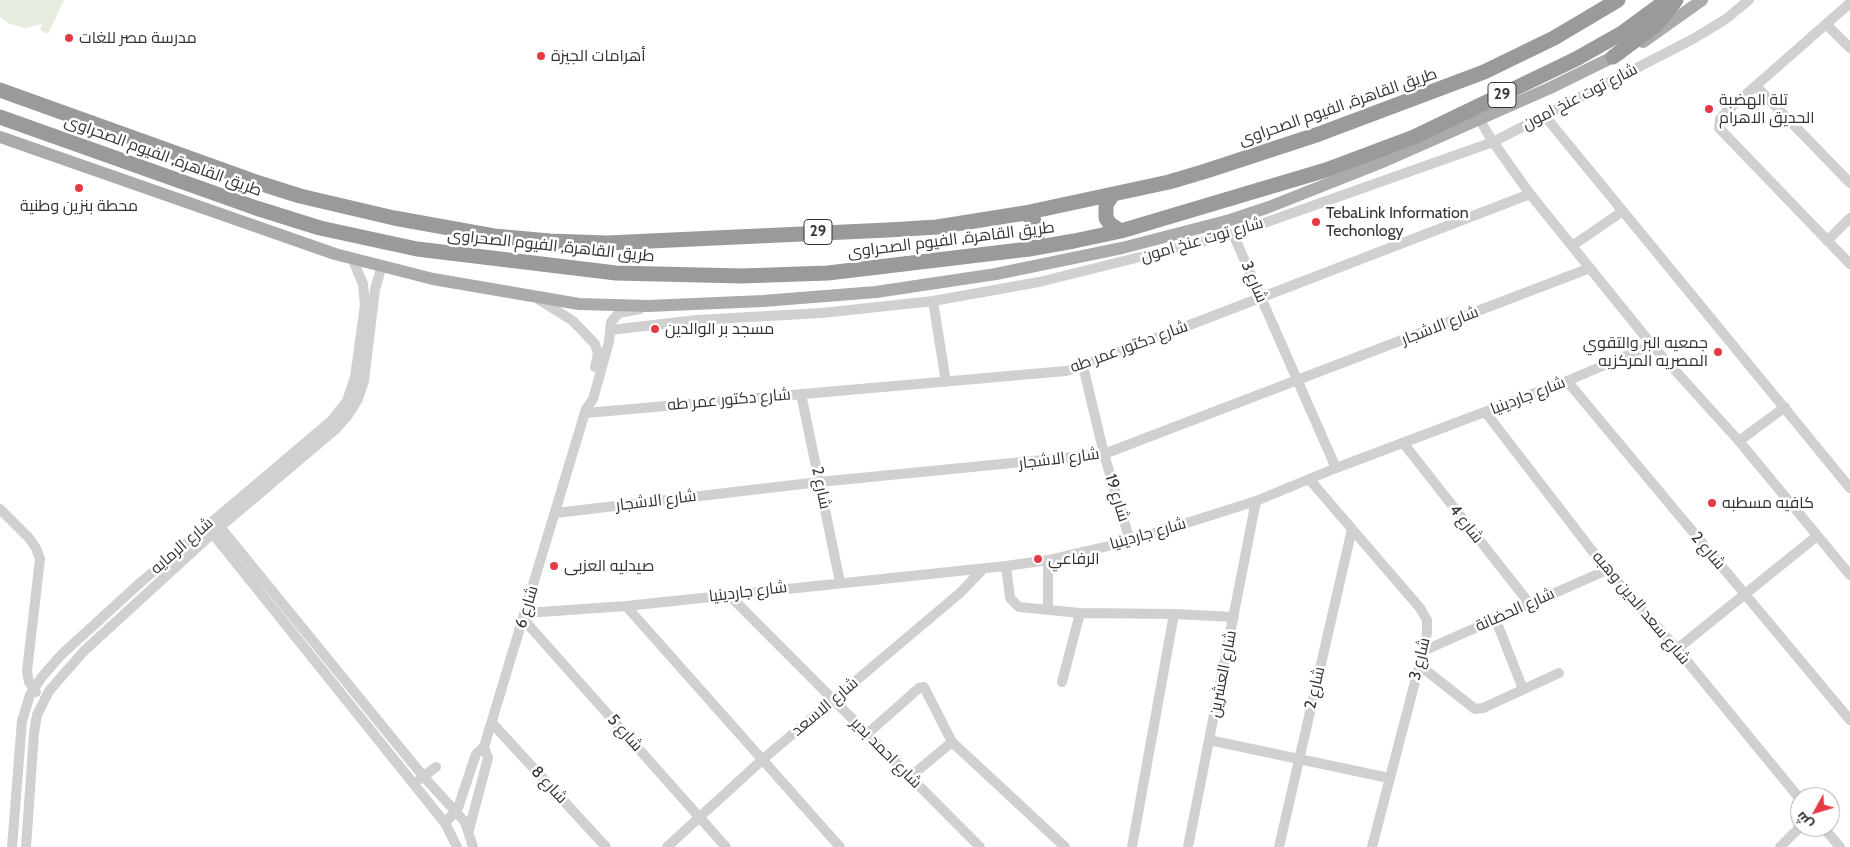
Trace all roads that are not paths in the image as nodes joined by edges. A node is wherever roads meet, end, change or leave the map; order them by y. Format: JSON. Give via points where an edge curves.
{"nodes":[{"id":1,"x":1618,"y":0,"type":"edge"},
{"id":2,"x":1667,"y":0,"type":"edge"},
{"id":3,"x":1676,"y":0,"type":"edge"},
{"id":4,"x":1702,"y":0,"type":"edge"},
{"id":5,"x":1749,"y":0,"type":"edge"},
{"id":6,"x":1850,"y":3,"type":"edge"},
{"id":7,"x":1826,"y":24,"type":"junction"},
{"id":8,"x":1850,"y":48,"type":"edge"},
{"id":9,"x":1613,"y":57,"type":"junction"},
{"id":10,"x":1756,"y":86,"type":"junction"},
{"id":11,"x":0,"y":90,"type":"edge"},
{"id":12,"x":1544,"y":115,"type":"junction"},
{"id":13,"x":0,"y":117,"type":"edge"},
{"id":14,"x":1479,"y":118,"type":"junction"},
{"id":15,"x":0,"y":137,"type":"edge"},
{"id":16,"x":1493,"y":142,"type":"junction"},
{"id":17,"x":1850,"y":184,"type":"edge"},
{"id":18,"x":1113,"y":194,"type":"junction"},
{"id":19,"x":1530,"y":194,"type":"junction"},
{"id":20,"x":1623,"y":211,"type":"junction"},
{"id":21,"x":1024,"y":213,"type":"junction"},
{"id":22,"x":1850,"y":218,"type":"edge"},
{"id":23,"x":1120,"y":231,"type":"junction"},
{"id":24,"x":1233,"y":234,"type":"junction"},
{"id":25,"x":1827,"y":241,"type":"junction"},
{"id":26,"x":1572,"y":246,"type":"junction"},
{"id":27,"x":1029,"y":249,"type":"junction"},
{"id":28,"x":352,"y":258,"type":"junction"},
{"id":29,"x":1850,"y":264,"type":"edge"},
{"id":30,"x":382,"y":266,"type":"junction"},
{"id":31,"x":1590,"y":268,"type":"junction"},
{"id":32,"x":536,"y":298,"type":"junction"},
{"id":33,"x":1260,"y":298,"type":"junction"},
{"id":34,"x":933,"y":301,"type":"junction"},
{"id":35,"x":648,"y":306,"type":"junction"},
{"id":36,"x":610,"y":330,"type":"junction"},
{"id":37,"x":1652,"y":345,"type":"junction"},
{"id":38,"x":1084,"y":366,"type":"junction"},
{"id":39,"x":1297,"y":381,"type":"junction"},
{"id":40,"x":1567,"y":381,"type":"junction"},
{"id":41,"x":946,"y":382,"type":"junction"},
{"id":42,"x":801,"y":394,"type":"junction"},
{"id":43,"x":1784,"y":407,"type":"junction"},
{"id":44,"x":586,"y":411,"type":"junction"},
{"id":45,"x":1486,"y":412,"type":"junction"},
{"id":46,"x":1739,"y":441,"type":"junction"},
{"id":47,"x":1404,"y":444,"type":"junction"},
{"id":48,"x":1104,"y":454,"type":"junction"},
{"id":49,"x":1336,"y":468,"type":"junction"},
{"id":50,"x":1309,"y":479,"type":"junction"},
{"id":51,"x":819,"y":482,"type":"junction"},
{"id":52,"x":1850,"y":488,"type":"edge"},
{"id":53,"x":1256,"y":501,"type":"junction"},
{"id":54,"x":0,"y":510,"type":"edge"},
{"id":55,"x":556,"y":513,"type":"junction"},
{"id":56,"x":213,"y":526,"type":"junction"},
{"id":57,"x":1352,"y":529,"type":"junction"},
{"id":58,"x":1817,"y":536,"type":"junction"},
{"id":59,"x":1130,"y":541,"type":"junction"},
{"id":60,"x":1048,"y":560,"type":"junction"},
{"id":61,"x":1006,"y":566,"type":"junction"},
{"id":62,"x":984,"y":568,"type":"junction"},
{"id":63,"x":1607,"y":570,"type":"junction"},
{"id":64,"x":1850,"y":575,"type":"edge"},
{"id":65,"x":840,"y":582,"type":"junction"},
{"id":66,"x":1744,"y":594,"type":"junction"},
{"id":67,"x":729,"y":595,"type":"junction"},
{"id":68,"x":1529,"y":603,"type":"junction"},
{"id":69,"x":626,"y":606,"type":"junction"},
{"id":70,"x":1048,"y":610,"type":"junction"},
{"id":71,"x":1080,"y":613,"type":"junction"},
{"id":72,"x":1174,"y":614,"type":"junction"},
{"id":73,"x":525,"y":616,"type":"junction"},
{"id":74,"x":1234,"y":617,"type":"junction"},
{"id":75,"x":1495,"y":618,"type":"junction"},
{"id":76,"x":1677,"y":649,"type":"junction"},
{"id":77,"x":1423,"y":651,"type":"junction"},
{"id":78,"x":1419,"y":664,"type":"junction"},
{"id":79,"x":1558,"y":673,"type":"dead end"},
{"id":80,"x":1062,"y":682,"type":"dead end"},
{"id":81,"x":33,"y":689,"type":"junction"},
{"id":82,"x":1523,"y":689,"type":"junction"},
{"id":83,"x":44,"y":698,"type":"junction"},
{"id":84,"x":832,"y":700,"type":"junction"},
{"id":85,"x":1850,"y":720,"type":"edge"},
{"id":86,"x":492,"y":723,"type":"junction"},
{"id":87,"x":867,"y":734,"type":"junction"},
{"id":88,"x":1209,"y":740,"type":"junction"},
{"id":89,"x":952,"y":742,"type":"junction"},
{"id":90,"x":484,"y":747,"type":"junction"},
{"id":91,"x":762,"y":759,"type":"junction"},
{"id":92,"x":1298,"y":760,"type":"junction"},
{"id":93,"x":436,"y":767,"type":"dead end"},
{"id":94,"x":423,"y":776,"type":"junction"},
{"id":95,"x":910,"y":777,"type":"junction"},
{"id":96,"x":1389,"y":778,"type":"junction"},
{"id":97,"x":413,"y":784,"type":"junction"},
{"id":98,"x":1790,"y":787,"type":"edge"},
{"id":99,"x":456,"y":812,"type":"junction"},
{"id":100,"x":699,"y":816,"type":"junction"},
{"id":101,"x":445,"y":824,"type":"junction"},
{"id":102,"x":469,"y":831,"type":"junction"},
{"id":103,"x":1790,"y":837,"type":"edge"},
{"id":104,"x":1832,"y":837,"type":"edge"},
{"id":105,"x":973,"y":845,"type":"edge"},
{"id":106,"x":12,"y":847,"type":"edge"},
{"id":107,"x":26,"y":847,"type":"edge"},
{"id":108,"x":457,"y":847,"type":"edge"},
{"id":109,"x":473,"y":847,"type":"edge"},
{"id":110,"x":606,"y":847,"type":"edge"},
{"id":111,"x":667,"y":847,"type":"edge"},
{"id":112,"x":726,"y":847,"type":"edge"},
{"id":113,"x":840,"y":847,"type":"edge"},
{"id":114,"x":1065,"y":847,"type":"edge"},
{"id":115,"x":1132,"y":847,"type":"edge"},
{"id":116,"x":1188,"y":847,"type":"edge"},
{"id":117,"x":1279,"y":847,"type":"edge"},
{"id":118,"x":1372,"y":847,"type":"edge"},
{"id":119,"x":1780,"y":847,"type":"edge"},
{"id":120,"x":1840,"y":847,"type":"edge"}],
"edges":[{"from":1,"to":18,"type":"highway","name":"طريق القاهرة, الفيوم الصحراوى","number":"29","via":[[1547,42],[1468,79],[1215,168]]},
{"from":2,"to":23,"type":"highway","name":"طريق القاهرة, الفيوم الصحراوى","number":"29","via":[[1622,33],[1576,59],[1409,139],[1326,170]]},
{"from":3,"to":9,"type":"highway","via":[[1656,25]]},
{"from":4,"to":9,"type":"main road","via":[[1661,31]]},
{"from":5,"to":12,"type":"street","name":"شارع توت عنخ امون","via":[[1710,29]]},
{"from":6,"to":7,"type":"street"},
{"from":7,"to":8,"type":"street"},
{"from":7,"to":10,"type":"street"},
{"from":9,"to":14,"type":"main road"},
{"from":10,"to":17,"type":"street"},
{"from":10,"to":25,"type":"street","via":[[1720,119],[1719,128]]},
{"from":11,"to":21,"type":"highway","name":"طريق القاهرة, الفيوم الصحراوى","number":"29","via":[[300,196],[394,218],[522,240],[638,242],[888,230],[945,226]]},
{"from":12,"to":16,"type":"street","name":"شارع توت عنخ امون"},
{"from":12,"to":20,"type":"street"},
{"from":13,"to":27,"type":"highway","name":"طريق القاهرة, الفيوم الصحراوى","number":"29","via":[[288,219],[386,243],[479,258],[616,273],[771,276],[828,273]]},
{"from":14,"to":16,"type":"street"},
{"from":14,"to":35,"type":"main road","via":[[1380,163],[1269,207],[1088,256],[996,274],[852,294]]},
{"from":15,"to":28,"type":"main road"},
{"from":16,"to":19,"type":"street"},
{"from":16,"to":24,"type":"street","name":"شارع توت عنخ امون"},
{"from":18,"to":21,"type":"highway","name":"طريق القاهرة, الفيوم الصحراوى","number":"29"},
{"from":18,"to":23,"type":"highway","via":[[1108,199],[1105,212],[1110,224]]},
{"from":19,"to":26,"type":"street"},
{"from":19,"to":33,"type":"street","name":"شارع دكتور عمر طه"},
{"from":20,"to":26,"type":"street"},
{"from":20,"to":43,"type":"street"},
{"from":21,"to":27,"type":"highway","via":[[1034,219],[1038,230]]},
{"from":22,"to":25,"type":"street"},
{"from":23,"to":27,"type":"highway","name":"طريق القاهرة, الفيوم الصحراوى","number":"29"},
{"from":24,"to":33,"type":"street","name":"شارع 3"},
{"from":24,"to":34,"type":"street","name":"شارع توت عنخ امون","via":[[1048,280]]},
{"from":25,"to":29,"type":"street"},
{"from":26,"to":31,"type":"street"},
{"from":28,"to":30,"type":"main road"},
{"from":28,"to":56,"type":"street","name":"شارع الرمايه","via":[[363,284],[365,305],[355,377],[347,401],[331,421]]},
{"from":30,"to":32,"type":"main road"},
{"from":30,"to":56,"type":"street","name":"شارع الرمايه","via":[[375,289],[364,381],[354,407],[336,429]]},
{"from":31,"to":37,"type":"street"},
{"from":31,"to":39,"type":"street","name":"شارع الاشجار"},
{"from":32,"to":35,"type":"main road","via":[[579,304]]},
{"from":32,"to":44,"type":"street","name":"شارع 6","via":[[573,322],[597,347],[598,357]]},
{"from":33,"to":38,"type":"street","name":"شارع دكتور عمر طه"},
{"from":33,"to":39,"type":"street","name":"شارع 3"},
{"from":34,"to":36,"type":"street","name":"شارع توت عنخ امون"},
{"from":34,"to":41,"type":"street"},
{"from":35,"to":36,"type":"street","name":"شارع 6","via":[[616,315]]},
{"from":36,"to":44,"type":"street","name":"شارع 6","via":[[594,395]]},
{"from":37,"to":40,"type":"street","name":"شارع جاردينيا"},
{"from":37,"to":46,"type":"street"},
{"from":38,"to":41,"type":"street","name":"شارع دكتور عمر طه","via":[[1046,373]]},
{"from":38,"to":48,"type":"street","name":"شارع 19"},
{"from":39,"to":48,"type":"street","name":"شارع الاشجار"},
{"from":39,"to":49,"type":"street","name":"شارع 3"},
{"from":40,"to":45,"type":"street","name":"شارع جاردينيا"},
{"from":40,"to":66,"type":"street","name":"شارع 2"},
{"from":41,"to":42,"type":"street","name":"شارع دكتور عمر طه"},
{"from":42,"to":44,"type":"street","name":"شارع دكتور عمر طه"},
{"from":42,"to":51,"type":"street","name":"شارع 2"},
{"from":43,"to":46,"type":"street"},
{"from":43,"to":52,"type":"street"},
{"from":44,"to":55,"type":"street","name":"شارع 6"},
{"from":45,"to":47,"type":"street","name":"شارع جاردينيا"},
{"from":45,"to":63,"type":"street","name":"شارع سعد الدين وهبه"},
{"from":46,"to":58,"type":"street"},
{"from":47,"to":49,"type":"street","name":"شارع جاردينيا"},
{"from":47,"to":68,"type":"street","name":"شارع 4"},
{"from":48,"to":51,"type":"street","name":"شارع الاشجار"},
{"from":48,"to":59,"type":"street","name":"شارع 19"},
{"from":49,"to":50,"type":"street","name":"شارع جاردينيا"},
{"from":50,"to":53,"type":"street","name":"شارع جاردينيا"},
{"from":50,"to":57,"type":"street","name":"شارع 3"},
{"from":51,"to":55,"type":"street","name":"شارع الاشجار"},
{"from":51,"to":65,"type":"street","name":"شارع 2"},
{"from":53,"to":59,"type":"street","name":"شارع جاردينيا"},
{"from":53,"to":74,"type":"street","name":"شارع العشرين"},
{"from":54,"to":81,"type":"street","via":[[29,538],[40,559],[27,671]]},
{"from":55,"to":73,"type":"street","name":"شارع 6"},
{"from":56,"to":81,"type":"street","name":"شارع الرمايه","via":[[61,655]]},
{"from":56,"to":83,"type":"street","name":"شارع الرمايه","via":[[84,651]]},
{"from":56,"to":94,"type":"street"},
{"from":56,"to":97,"type":"street"},
{"from":57,"to":77,"type":"street","name":"شارع 3","via":[[1424,614],[1427,627]]},
{"from":57,"to":92,"type":"street","name":"شارع 2"},
{"from":58,"to":64,"type":"street"},
{"from":58,"to":66,"type":"street"},
{"from":59,"to":60,"type":"street","name":"شارع جاردينيا"},
{"from":60,"to":61,"type":"street","name":"شارع جاردينيا"},
{"from":60,"to":70,"type":"street"},
{"from":61,"to":62,"type":"street","name":"شارع جاردينيا"},
{"from":61,"to":70,"type":"street","via":[[1013,602],[1019,607]]},
{"from":62,"to":65,"type":"street","name":"شارع جاردينيا"},
{"from":62,"to":84,"type":"street","name":"شارع الاسعد","via":[[960,593]]},
{"from":63,"to":68,"type":"street","name":"شارع الحضانة"},
{"from":63,"to":76,"type":"street","name":"شارع سعد الدين وهبه"},
{"from":65,"to":67,"type":"street","name":"شارع جاردينيا"},
{"from":66,"to":76,"type":"street"},
{"from":66,"to":85,"type":"street","name":"شارع 2"},
{"from":67,"to":69,"type":"street","name":"شارع جاردينيا"},
{"from":67,"to":84,"type":"street","name":"شارع احمد بدير"},
{"from":68,"to":75,"type":"street","name":"شارع الحضانة"},
{"from":69,"to":73,"type":"street","name":"شارع جاردينيا"},
{"from":69,"to":91,"type":"street"},
{"from":70,"to":71,"type":"street"},
{"from":71,"to":72,"type":"street"},
{"from":71,"to":80,"type":"street"},
{"from":72,"to":74,"type":"street"},
{"from":72,"to":115,"type":"street"},
{"from":73,"to":86,"type":"street","name":"شارع 6"},
{"from":73,"to":100,"type":"street","name":"شارع 5"},
{"from":74,"to":88,"type":"street","name":"شارع العشرين"},
{"from":75,"to":77,"type":"street","name":"شارع الحضانة"},
{"from":75,"to":82,"type":"street"},
{"from":76,"to":98,"type":"street","name":"شارع سعد الدين وهبه"},
{"from":77,"to":78,"type":"street","name":"شارع 3"},
{"from":78,"to":82,"type":"street","via":[[1475,709]]},
{"from":78,"to":96,"type":"street","name":"شارع 3"},
{"from":79,"to":82,"type":"street"},
{"from":81,"to":83,"type":"street"},
{"from":81,"to":106,"type":"street","name":"شارع الرمايه","via":[[22,721]]},
{"from":83,"to":107,"type":"street","name":"شارع الرمايه","via":[[34,733]]},
{"from":84,"to":87,"type":"street","name":"شارع احمد بدير"},
{"from":84,"to":91,"type":"street","name":"شارع الاسعد"},
{"from":86,"to":90,"type":"street","name":"شارع 6"},
{"from":86,"to":110,"type":"street","name":"شارع 8"},
{"from":87,"to":89,"type":"street","via":[[922,686],[927,690]]},
{"from":87,"to":95,"type":"street","name":"شارع احمد بدير"},
{"from":88,"to":92,"type":"street"},
{"from":88,"to":116,"type":"street","name":"شارع العشرين"},
{"from":89,"to":95,"type":"street"},
{"from":89,"to":114,"type":"street"},
{"from":90,"to":99,"type":"street","name":"شارع 6","via":[[476,754]]},
{"from":90,"to":102,"type":"street","name":"شارع 6","via":[[488,758]]},
{"from":91,"to":100,"type":"street","name":"شارع الاسعد"},
{"from":91,"to":113,"type":"street"},
{"from":92,"to":96,"type":"street"},
{"from":92,"to":117,"type":"street","name":"شارع 2"},
{"from":93,"to":94,"type":"street"},
{"from":94,"to":97,"type":"street"},
{"from":94,"to":99,"type":"street"},
{"from":95,"to":105,"type":"street","name":"شارع احمد بدير"},
{"from":96,"to":118,"type":"street","name":"شارع 3"},
{"from":97,"to":101,"type":"street"},
{"from":99,"to":101,"type":"street","name":"شارع 6"},
{"from":99,"to":102,"type":"street"},
{"from":100,"to":111,"type":"street","name":"شارع الاسعد"},
{"from":100,"to":112,"type":"street","name":"شارع 5"},
{"from":101,"to":108,"type":"street"},
{"from":102,"to":109,"type":"street"},
{"from":103,"to":119,"type":"street"},
{"from":104,"to":120,"type":"street"}]}
